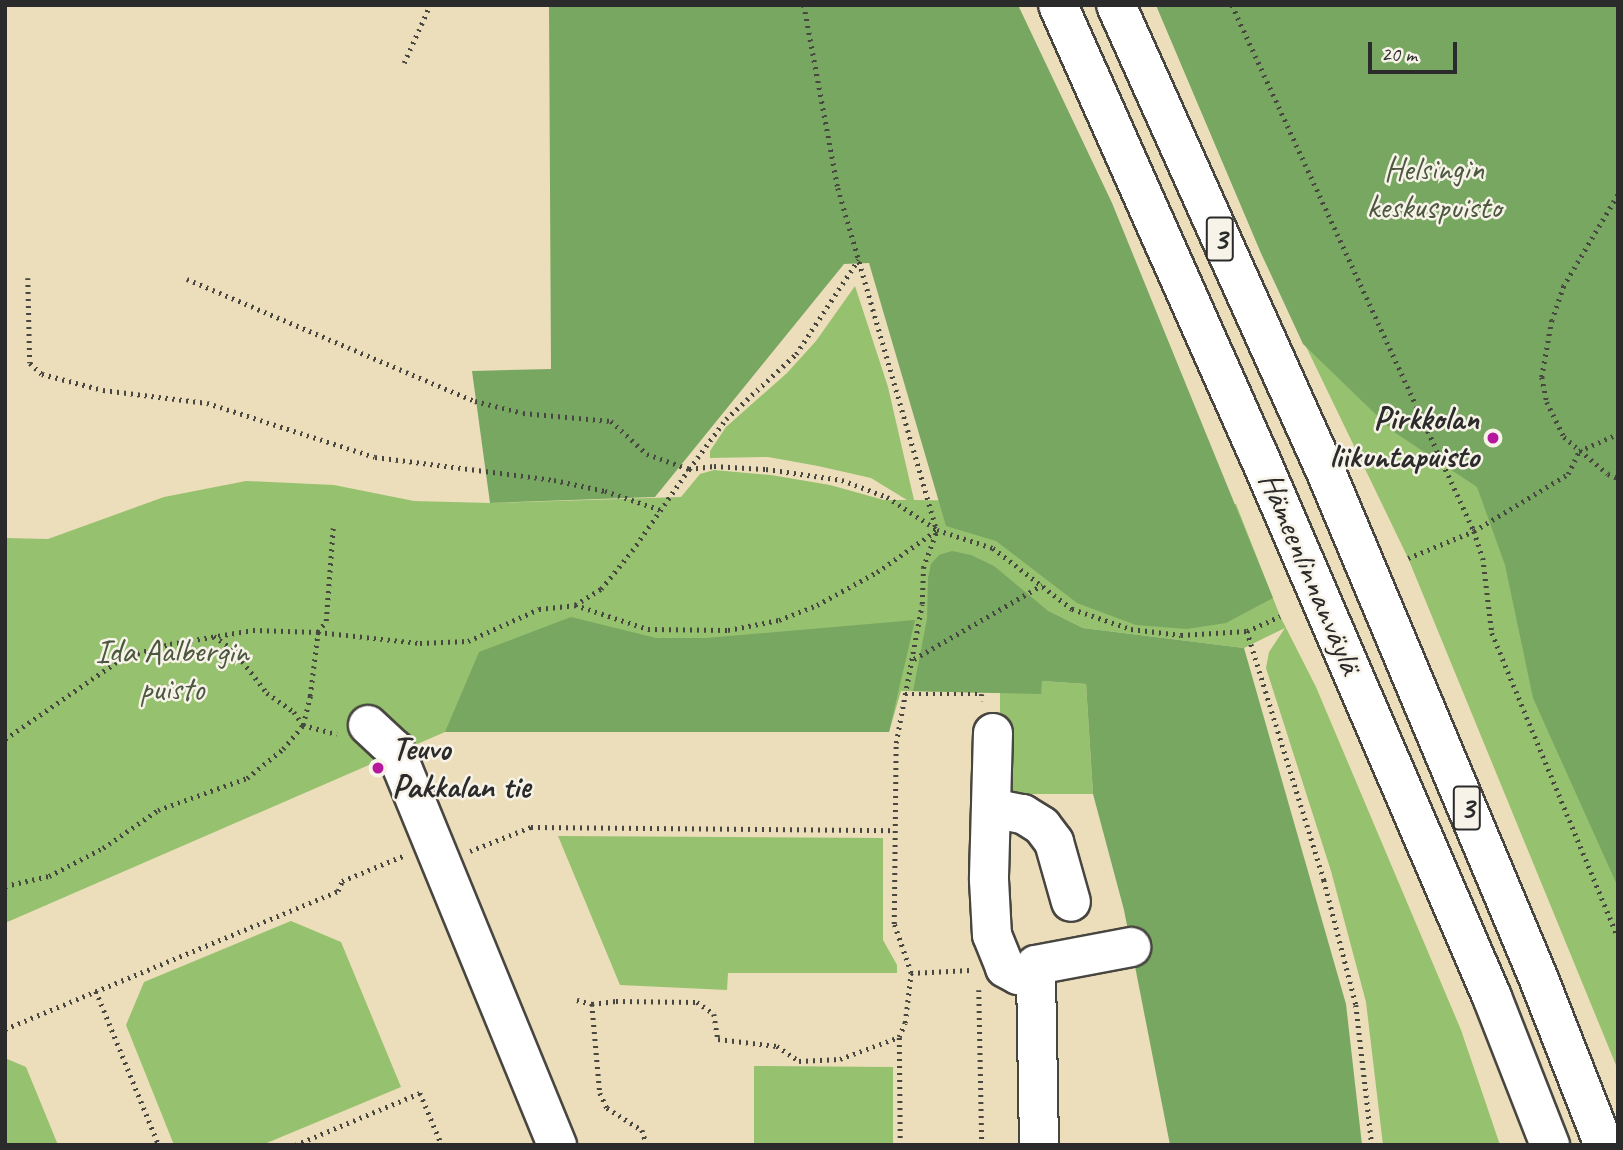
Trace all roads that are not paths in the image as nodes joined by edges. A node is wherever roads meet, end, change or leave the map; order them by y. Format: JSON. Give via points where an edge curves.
{"nodes":[{"id":1,"x":1058,"y":5,"type":"edge"},
{"id":2,"x":1116,"y":5,"type":"edge"},
{"id":3,"x":351,"y":730,"type":"road end"},
{"id":4,"x":993,"y":733,"type":"dead end"},
{"id":5,"x":991,"y":808,"type":"junction"},
{"id":6,"x":1071,"y":902,"type":"dead end"},
{"id":7,"x":1131,"y":947,"type":"dead end"},
{"id":8,"x":1006,"y":972,"type":"junction"},
{"id":9,"x":557,"y":1145,"type":"edge"},
{"id":10,"x":1039,"y":1145,"type":"edge"},
{"id":11,"x":1550,"y":1145,"type":"edge"},
{"id":12,"x":1604,"y":1145,"type":"edge"}],
"edges":[{"from":1,"to":11,"type":"main road","name":"Hämeenlinnanväylä","number":"3","via":[[1493,997]]},
{"from":2,"to":12,"type":"main road","name":"Hämeenlinnanväylä","number":"3","via":[[1326,472]]},
{"from":3,"to":9,"type":"main road","via":[[395,750],[426,857]]},
{"from":4,"to":5,"type":"main road"},
{"from":5,"to":6,"type":"main road","via":[[1023,814],[1042,826],[1054,842]]},
{"from":5,"to":8,"type":"main road","via":[[992,935]]},
{"from":7,"to":8,"type":"main road"},
{"from":8,"to":10,"type":"main road"}]}
